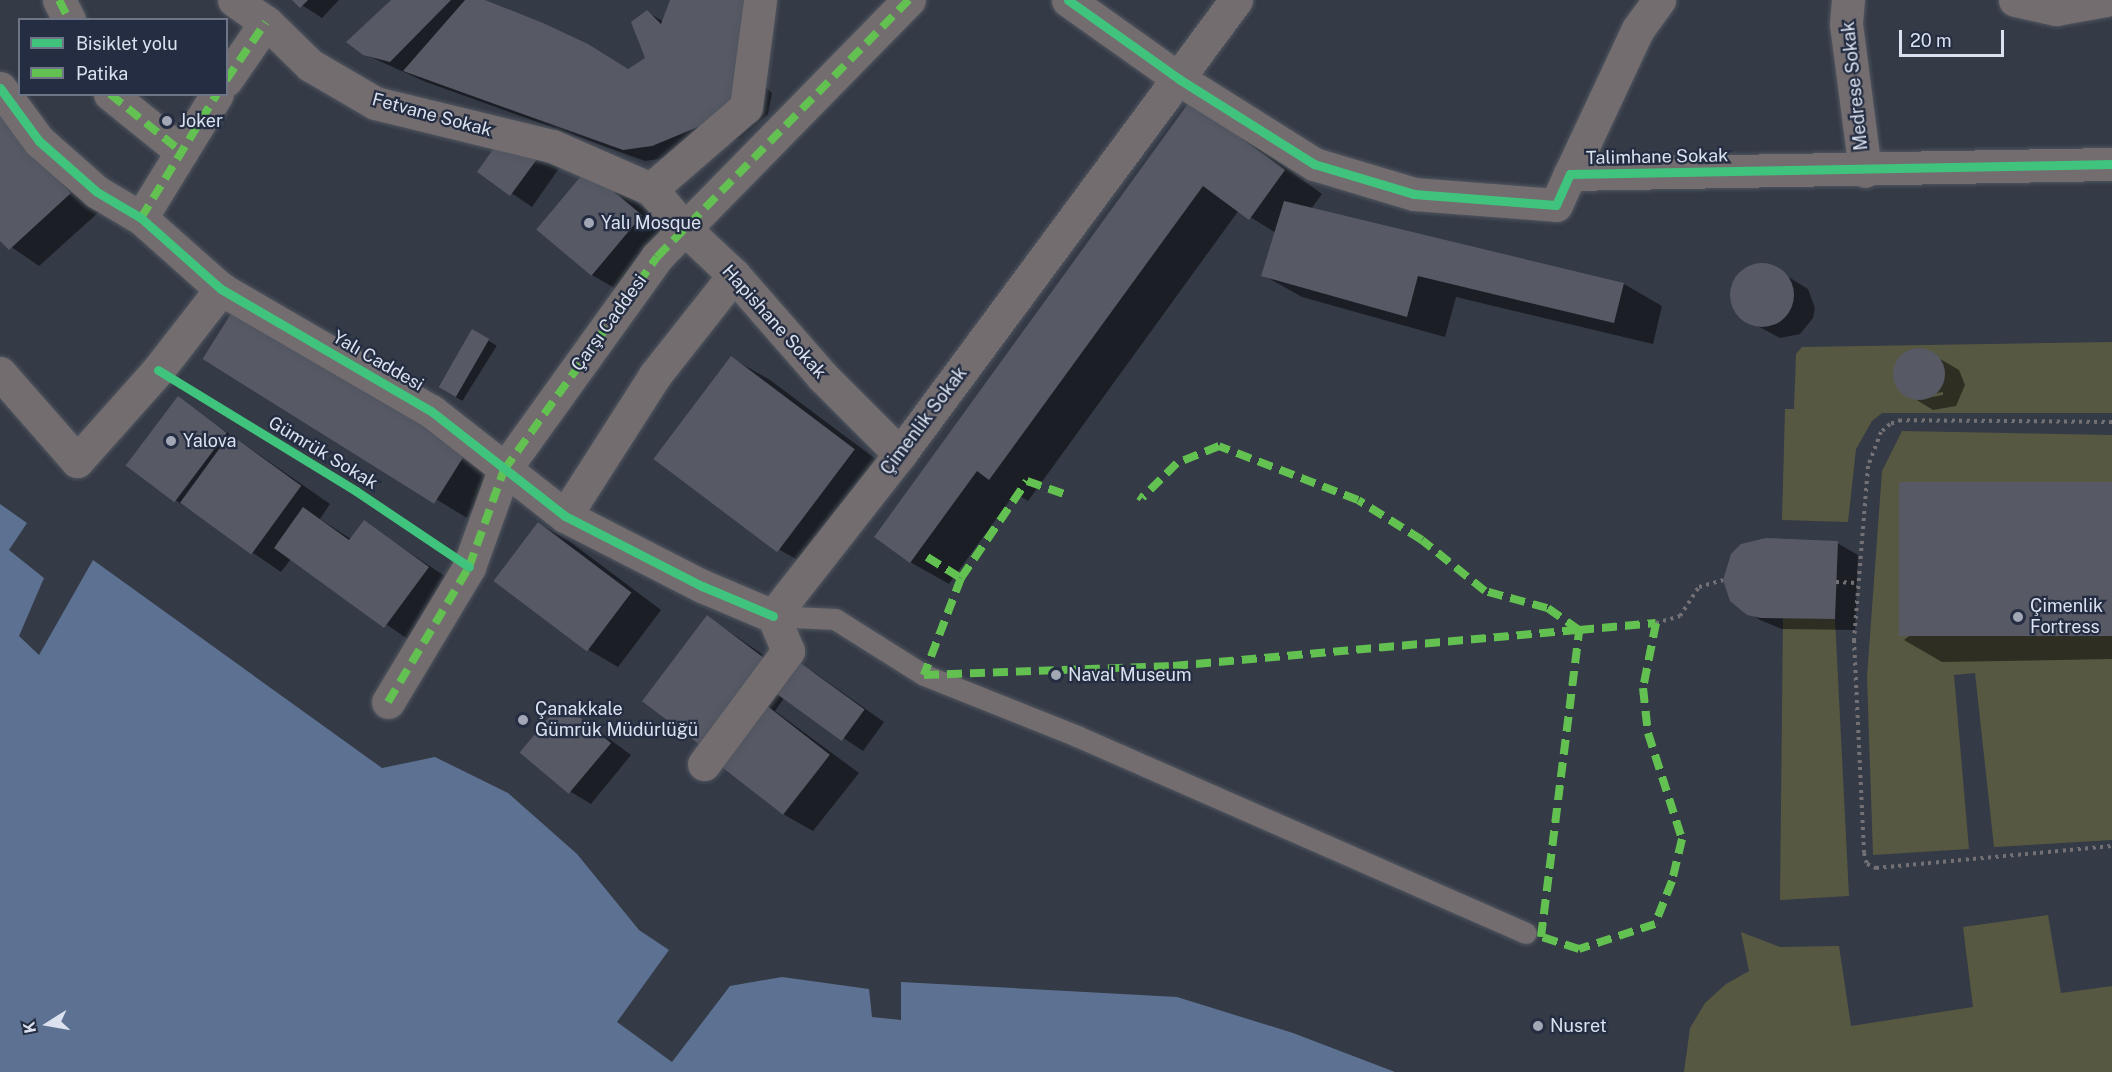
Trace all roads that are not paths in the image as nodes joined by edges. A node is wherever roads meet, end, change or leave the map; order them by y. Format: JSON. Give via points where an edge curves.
{"nodes":[{"id":1,"x":59,"y":0,"type":"edge"},
{"id":2,"x":234,"y":0,"type":"edge"},
{"id":3,"x":760,"y":0,"type":"edge"},
{"id":4,"x":909,"y":0,"type":"edge"},
{"id":5,"x":1068,"y":0,"type":"edge"},
{"id":6,"x":1236,"y":0,"type":"edge"},
{"id":7,"x":1659,"y":0,"type":"edge"},
{"id":8,"x":1848,"y":0,"type":"edge"},
{"id":9,"x":2015,"y":0,"type":"edge"},
{"id":10,"x":2106,"y":0,"type":"edge"},
{"id":11,"x":68,"y":18,"type":"edge"},
{"id":12,"x":266,"y":22,"type":"junction"},
{"id":13,"x":228,"y":77,"type":"edge"},
{"id":14,"x":1179,"y":79,"type":"junction"},
{"id":15,"x":0,"y":88,"type":"edge"},
{"id":16,"x":112,"y":96,"type":"edge"},
{"id":17,"x":216,"y":96,"type":"edge"},
{"id":18,"x":182,"y":152,"type":"junction"},
{"id":19,"x":2112,"y":164,"type":"edge"},
{"id":20,"x":1865,"y":171,"type":"junction"},
{"id":21,"x":1570,"y":174,"type":"junction"},
{"id":22,"x":651,"y":189,"type":"junction"},
{"id":23,"x":141,"y":218,"type":"junction"},
{"id":24,"x":685,"y":229,"type":"junction"},
{"id":25,"x":734,"y":275,"type":"junction"},
{"id":26,"x":221,"y":289,"type":"junction"},
{"id":27,"x":0,"y":373,"type":"edge"},
{"id":28,"x":900,"y":454,"type":"junction"},
{"id":29,"x":504,"y":470,"type":"junction"},
{"id":30,"x":565,"y":516,"type":"junction"},
{"id":31,"x":772,"y":616,"type":"junction"},
{"id":32,"x":388,"y":702,"type":"dead end"},
{"id":33,"x":704,"y":764,"type":"dead end"},
{"id":34,"x":1526,"y":933,"type":"dead end"}],
"edges":[{"from":1,"to":11,"type":"street"},
{"from":2,"to":12,"type":"street","name":"Fetvane Sokak"},
{"from":3,"to":22,"type":"street","via":[[746,107]]},
{"from":4,"to":24,"type":"street","name":"Çarşı Caddesi"},
{"from":5,"to":14,"type":"street"},
{"from":6,"to":14,"type":"street","name":"Çimenlik Sokak"},
{"from":7,"to":21,"type":"street","via":[[1638,29]]},
{"from":8,"to":20,"type":"street","name":"Medrese Sokak","via":[[1846,24]]},
{"from":9,"to":10,"type":"street","via":[[2056,9]]},
{"from":12,"to":13,"type":"street"},
{"from":12,"to":22,"type":"street","name":"Fetvane Sokak","via":[[310,65],[375,103],[552,146]]},
{"from":14,"to":21,"type":"street","name":"Talimhane Sokak","via":[[1314,164],[1414,194],[1556,205]]},
{"from":14,"to":28,"type":"street","name":"Çimenlik Sokak"},
{"from":15,"to":23,"type":"street","name":"Yalı Caddesi","via":[[39,141],[97,192]]},
{"from":16,"to":18,"type":"street"},
{"from":17,"to":18,"type":"street"},
{"from":18,"to":23,"type":"street"},
{"from":19,"to":20,"type":"street","name":"Talimhane Sokak"},
{"from":20,"to":21,"type":"street","name":"Talimhane Sokak"},
{"from":22,"to":24,"type":"street","name":"Hapishane Sokak"},
{"from":23,"to":26,"type":"street","name":"Yalı Caddesi"},
{"from":24,"to":25,"type":"street","name":"Hapishane Sokak"},
{"from":24,"to":29,"type":"street","name":"Çarşı Caddesi","via":[[657,257]]},
{"from":25,"to":28,"type":"street","name":"Hapishane Sokak","via":[[823,377]]},
{"from":25,"to":30,"type":"street","via":[[655,375]]},
{"from":26,"to":27,"type":"street","via":[[158,370],[77,460]]},
{"from":26,"to":29,"type":"street","name":"Yalı Caddesi","via":[[431,411]]},
{"from":28,"to":31,"type":"street","name":"Çimenlik Sokak"},
{"from":29,"to":30,"type":"street","name":"Yalı Caddesi"},
{"from":29,"to":32,"type":"street","name":"Çarşı Caddesi","via":[[469,567]]},
{"from":30,"to":31,"type":"street","name":"Yalı Caddesi","via":[[702,586]]},
{"from":31,"to":33,"type":"street","via":[[788,651]]},
{"from":31,"to":34,"type":"lane","via":[[835,619],[924,675],[1077,736]]}]}
